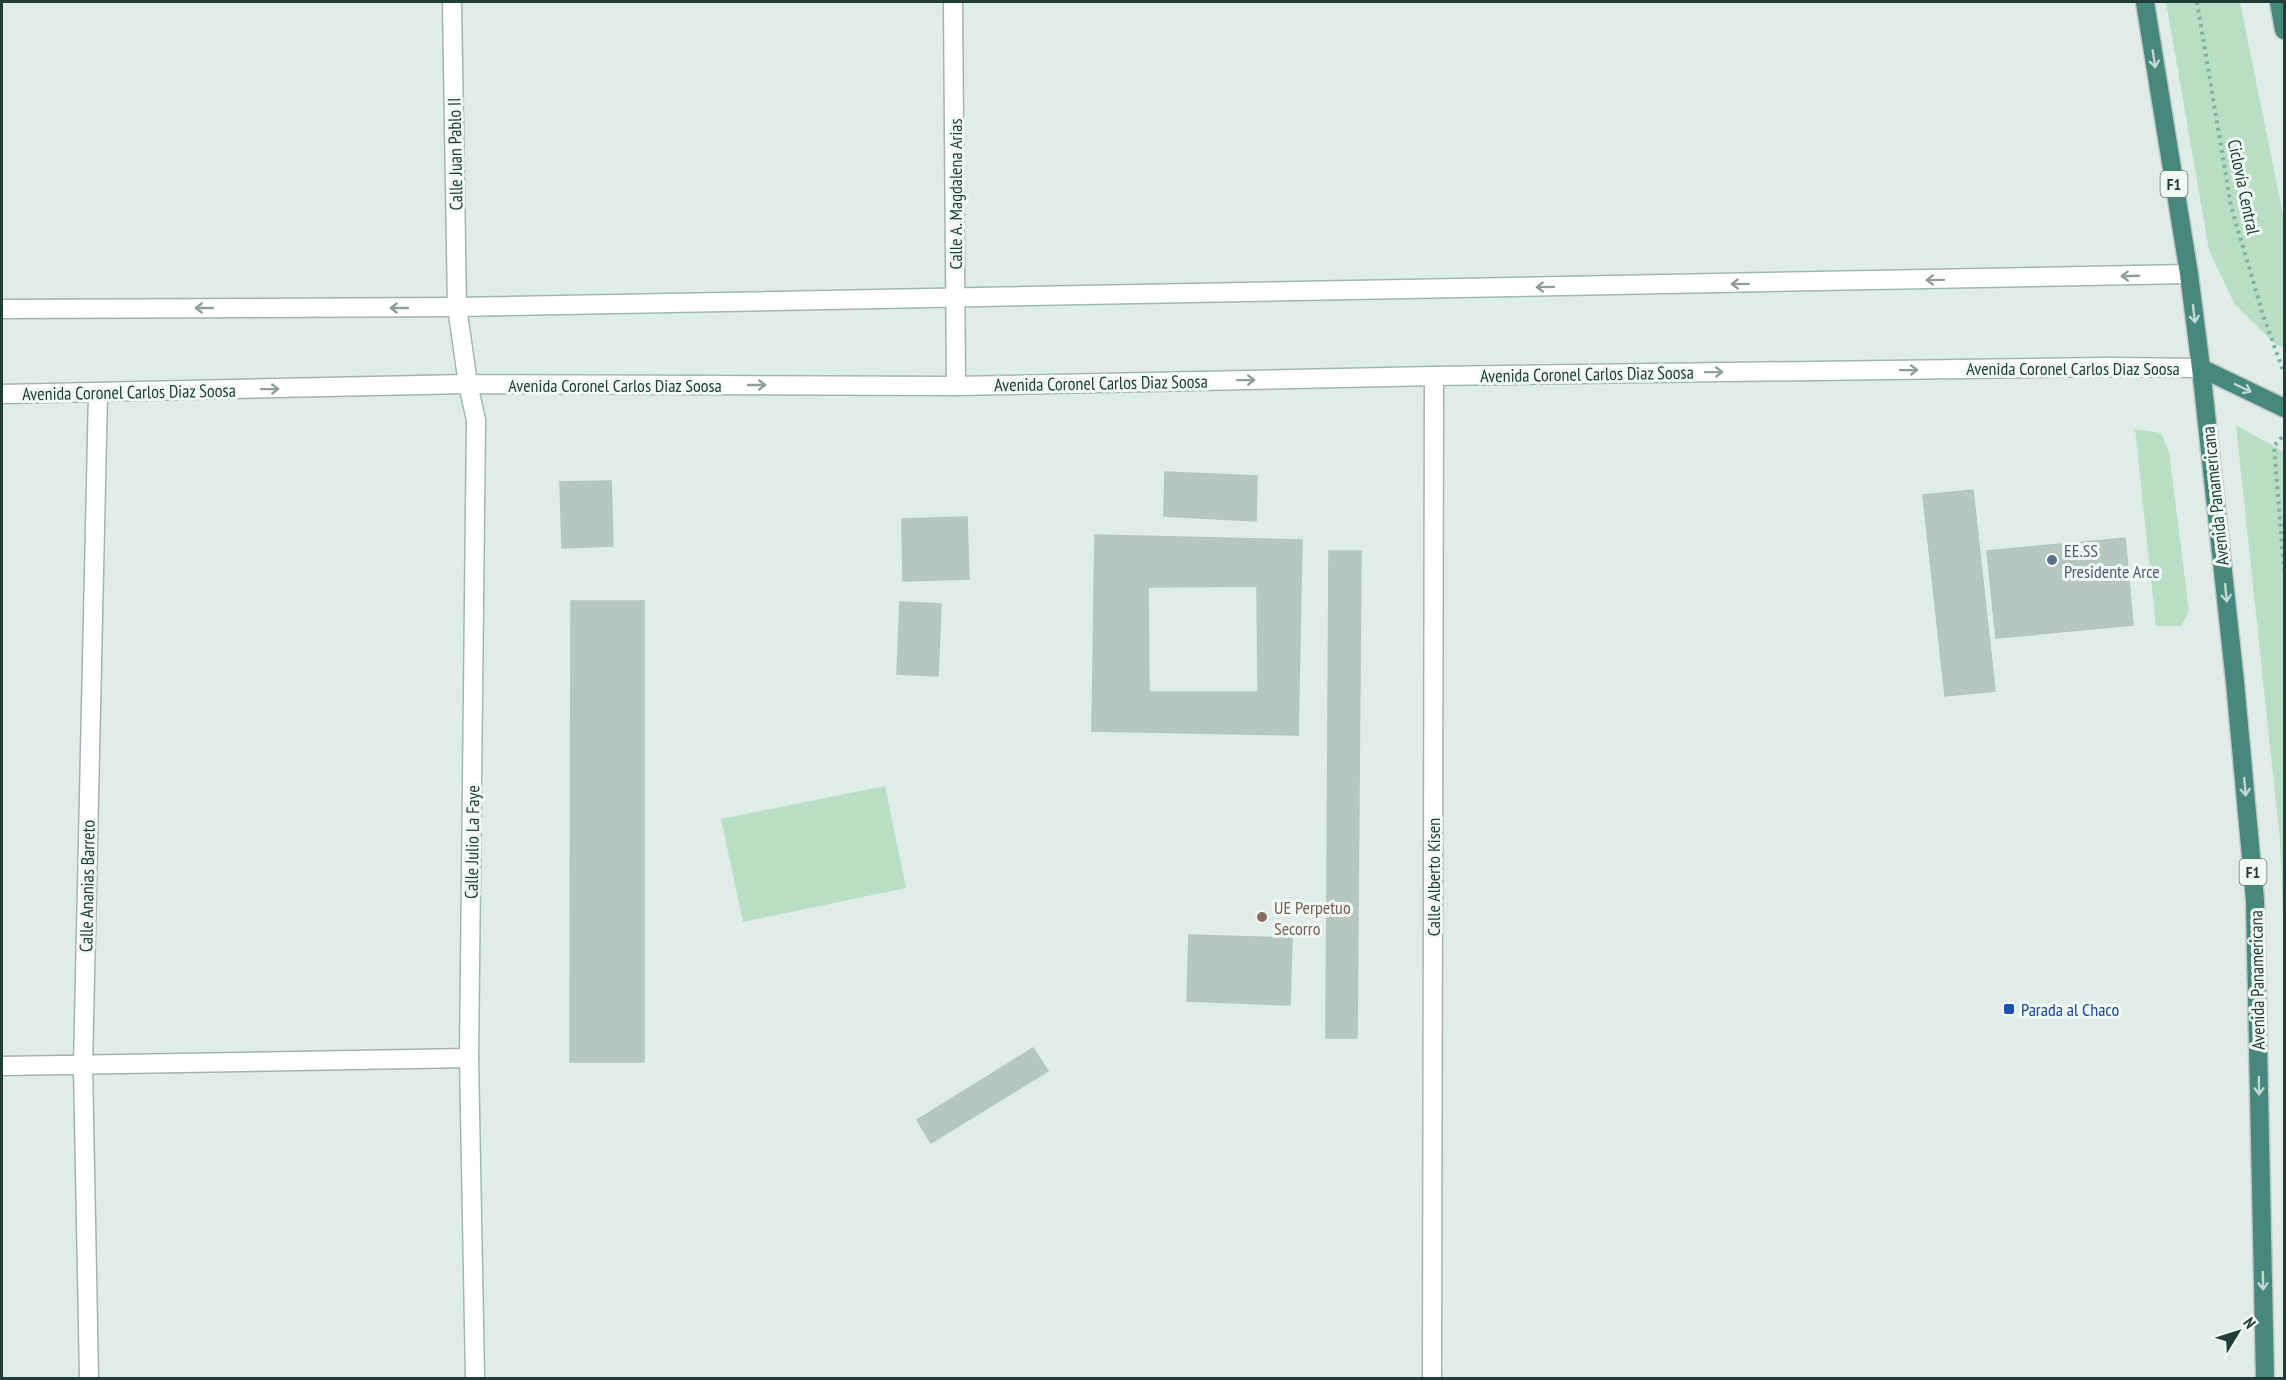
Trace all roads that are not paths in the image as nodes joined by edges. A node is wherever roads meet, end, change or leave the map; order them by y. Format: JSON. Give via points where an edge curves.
{"nodes":[{"id":1,"x":452,"y":2,"type":"edge"},
{"id":2,"x":953,"y":2,"type":"edge"},
{"id":3,"x":2145,"y":2,"type":"edge"},
{"id":4,"x":2279,"y":2,"type":"edge"},
{"id":5,"x":2284,"y":30,"type":"edge"},
{"id":6,"x":2189,"y":274,"type":"junction"},
{"id":7,"x":956,"y":299,"type":"junction"},
{"id":8,"x":458,"y":307,"type":"junction"},
{"id":9,"x":2,"y":309,"type":"edge"},
{"id":10,"x":2201,"y":368,"type":"junction"},
{"id":11,"x":1434,"y":376,"type":"junction"},
{"id":12,"x":468,"y":384,"type":"junction"},
{"id":13,"x":956,"y":386,"type":"junction"},
{"id":14,"x":98,"y":393,"type":"junction"},
{"id":15,"x":2,"y":394,"type":"edge"},
{"id":16,"x":2284,"y":408,"type":"edge"},
{"id":17,"x":469,"y":1058,"type":"junction"},
{"id":18,"x":2,"y":1066,"type":"edge"},
{"id":19,"x":83,"y":1066,"type":"junction"},
{"id":20,"x":89,"y":1378,"type":"edge"},
{"id":21,"x":475,"y":1378,"type":"edge"},
{"id":22,"x":1432,"y":1378,"type":"edge"},
{"id":23,"x":2265,"y":1378,"type":"edge"}],
"edges":[{"from":1,"to":8,"type":"main road","name":"Calle Juan Pablo II"},
{"from":2,"to":7,"type":"main road","name":"Calle A. Magdalena Arias"},
{"from":3,"to":6,"type":"highway","number":"F1","one_way":true},
{"from":4,"to":5,"type":"highway"},
{"from":6,"to":7,"type":"main road","one_way":true},
{"from":6,"to":10,"type":"highway","number":"F1","one_way":true},
{"from":7,"to":8,"type":"main road"},
{"from":7,"to":13,"type":"main road","name":"Calle A. Magdalena Arias"},
{"from":8,"to":9,"type":"main road","one_way":true},
{"from":8,"to":12,"type":"main road","name":"Calle Julio La Faye"},
{"from":11,"to":10,"type":"main road","name":"Avenida Coronel Carlos Diaz Soosa","one_way":true},
{"from":10,"to":16,"type":"highway","one_way":true},
{"from":10,"to":23,"type":"highway","name":"Avenida Panamericana","number":"F1","one_way":true,"via":[[2255,900]]},
{"from":13,"to":11,"type":"main road","name":"Avenida Coronel Carlos Diaz Soosa","one_way":true},
{"from":11,"to":22,"type":"main road","name":"Calle Alberto Kisen"},
{"from":12,"to":13,"type":"main road","name":"Avenida Coronel Carlos Diaz Soosa","one_way":true},
{"from":14,"to":12,"type":"main road","name":"Avenida Coronel Carlos Diaz Soosa","one_way":true},
{"from":12,"to":17,"type":"main road","name":"Calle Julio La Faye","via":[[476,420]]},
{"from":14,"to":15,"type":"main road","name":"Avenida Coronel Carlos Diaz Soosa"},
{"from":14,"to":19,"type":"main road","name":"Calle Ananias Barreto"},
{"from":17,"to":19,"type":"main road"},
{"from":17,"to":21,"type":"main road","name":"Calle Julio La Faye"},
{"from":18,"to":19,"type":"main road"},
{"from":19,"to":20,"type":"main road","name":"Calle Ananias Barreto"}]}
